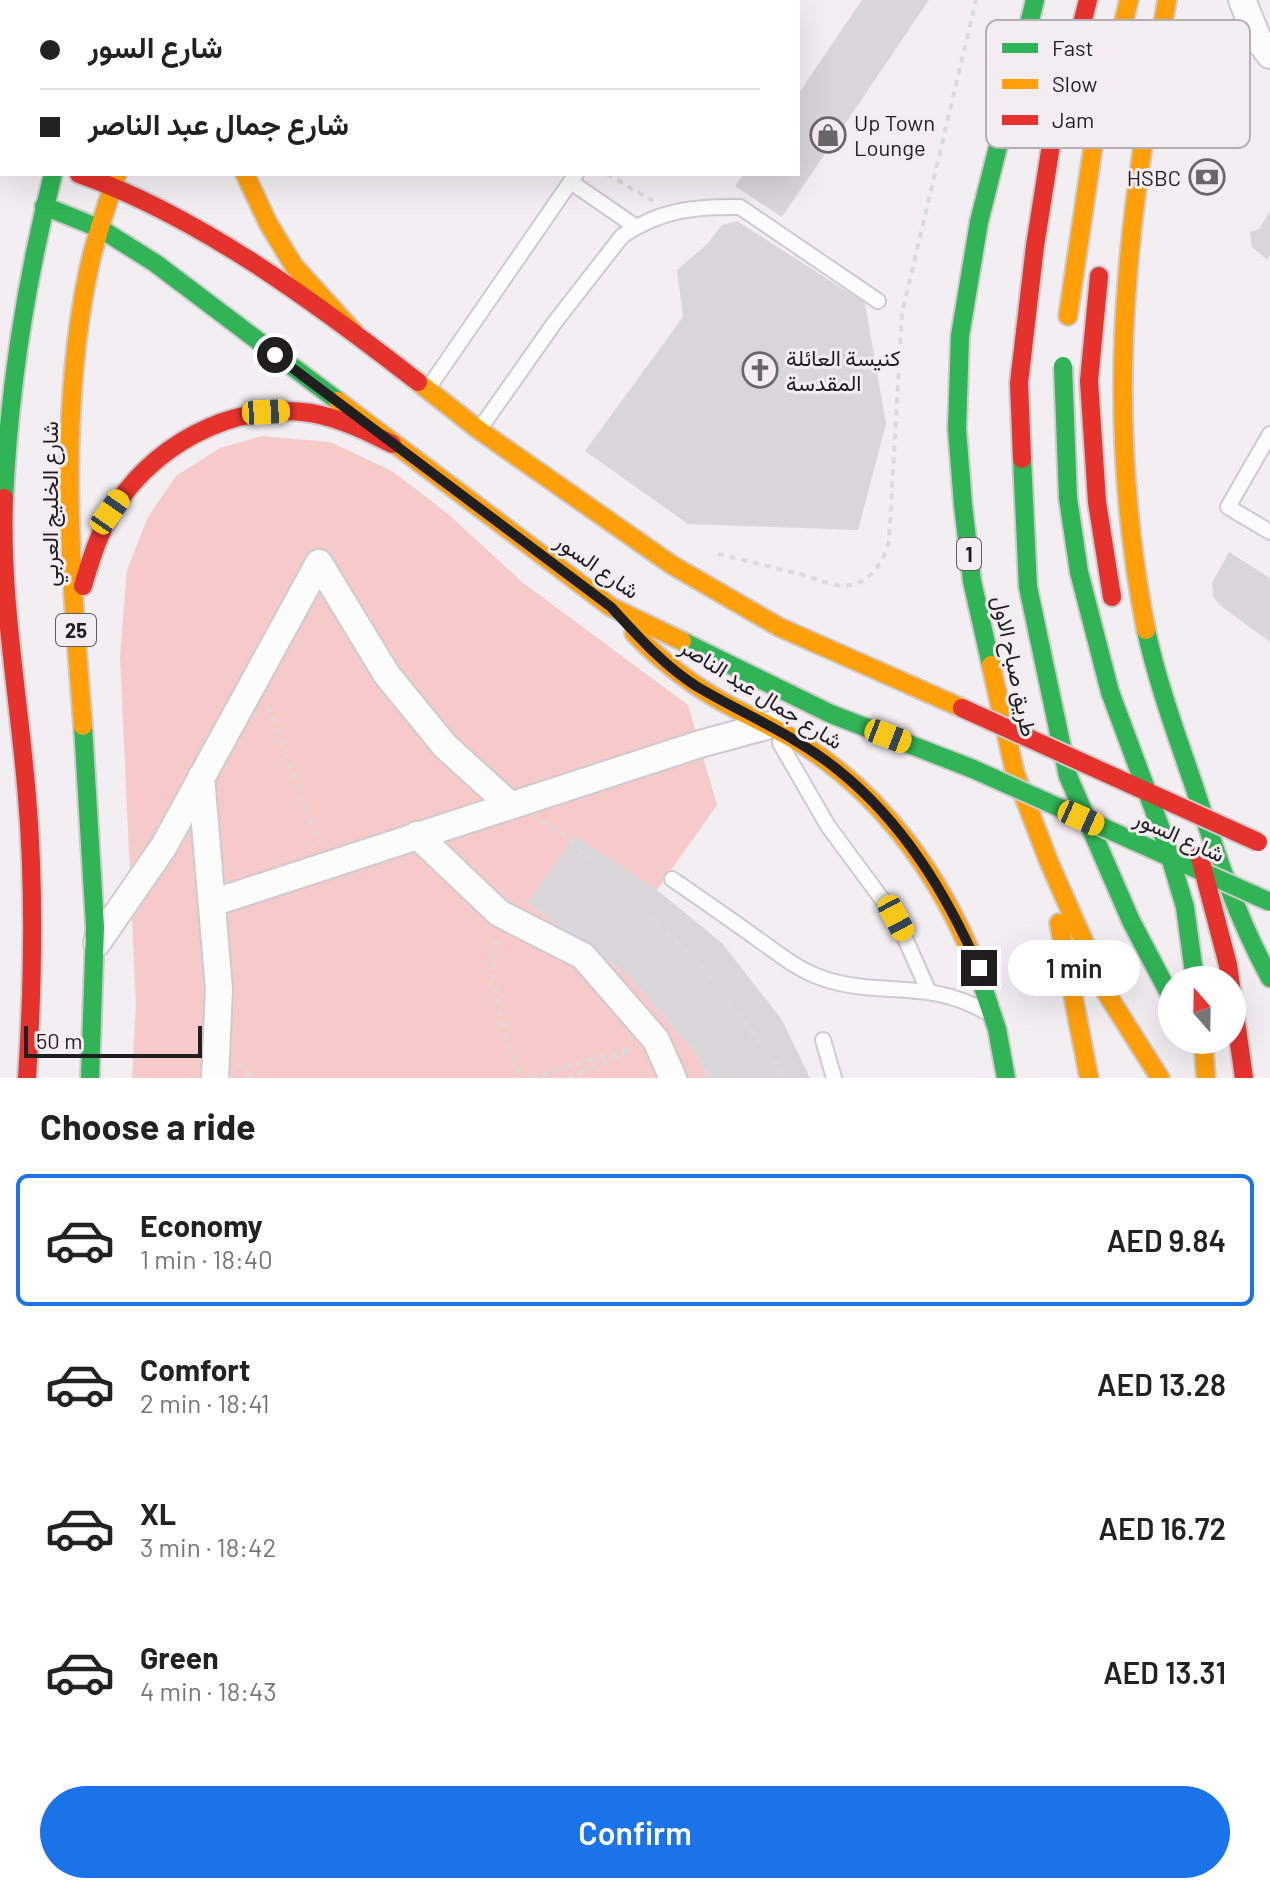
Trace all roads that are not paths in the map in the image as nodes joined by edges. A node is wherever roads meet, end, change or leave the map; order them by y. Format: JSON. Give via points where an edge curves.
{"nodes":[{"id":1,"x":1035,"y":0,"type":"edge"},
{"id":2,"x":1088,"y":0,"type":"edge"},
{"id":3,"x":1129,"y":0,"type":"edge"},
{"id":4,"x":1154,"y":0,"type":"edge"},
{"id":5,"x":1167,"y":0,"type":"edge"},
{"id":6,"x":1242,"y":0,"type":"edge"},
{"id":7,"x":1030,"y":20,"type":"edge"},
{"id":8,"x":1083,"y":20,"type":"edge"},
{"id":9,"x":1124,"y":20,"type":"edge"},
{"id":10,"x":1149,"y":20,"type":"edge"},
{"id":11,"x":1164,"y":20,"type":"edge"},
{"id":12,"x":1266,"y":41,"type":"edge"},
{"id":13,"x":998,"y":148,"type":"edge"},
{"id":14,"x":1051,"y":148,"type":"edge"},
{"id":15,"x":1093,"y":148,"type":"edge"},
{"id":16,"x":1145,"y":148,"type":"edge"},
{"id":17,"x":52,"y":176,"type":"edge"},
{"id":18,"x":91,"y":176,"type":"edge"},
{"id":19,"x":246,"y":176,"type":"edge"},
{"id":20,"x":574,"y":178,"type":"edge"},
{"id":21,"x":115,"y":180,"type":"edge"},
{"id":22,"x":44,"y":206,"type":"junction"},
{"id":23,"x":636,"y":227,"type":"junction"},
{"id":24,"x":101,"y":229,"type":"junction"},
{"id":25,"x":1101,"y":251,"type":"dead end"},
{"id":26,"x":878,"y":301,"type":"dead end"},
{"id":27,"x":354,"y":332,"type":"junction"},
{"id":28,"x":427,"y":389,"type":"junction"},
{"id":29,"x":479,"y":430,"type":"junction"},
{"id":30,"x":1270,"y":434,"type":"edge"},
{"id":31,"x":392,"y":444,"type":"junction"},
{"id":32,"x":1270,"y":532,"type":"edge"},
{"id":33,"x":611,"y":607,"type":"junction"},
{"id":34,"x":1115,"y":609,"type":"dead end"},
{"id":35,"x":76,"y":631,"type":"junction"},
{"id":36,"x":770,"y":725,"type":"junction"},
{"id":37,"x":8,"y":749,"type":"dead end"},
{"id":38,"x":1171,"y":776,"type":"dead end"},
{"id":39,"x":201,"y":777,"type":"junction"},
{"id":40,"x":510,"y":805,"type":"junction"},
{"id":41,"x":30,"y":831,"type":"junction"},
{"id":42,"x":417,"y":835,"type":"junction"},
{"id":43,"x":1264,"y":844,"type":"edge"},
{"id":44,"x":1049,"y":862,"type":"junction"},
{"id":45,"x":672,"y":879,"type":"dead end"},
{"id":46,"x":1270,"y":902,"type":"edge"},
{"id":47,"x":212,"y":903,"type":"junction"},
{"id":48,"x":95,"y":946,"type":"junction"},
{"id":49,"x":1193,"y":966,"type":"edge"},
{"id":50,"x":1158,"y":972,"type":"edge"},
{"id":51,"x":1270,"y":978,"type":"edge"},
{"id":52,"x":928,"y":990,"type":"junction"},
{"id":53,"x":994,"y":1017,"type":"junction"},
{"id":54,"x":823,"y":1040,"type":"dead end"},
{"id":55,"x":1203,"y":1054,"type":"edge"},
{"id":56,"x":1211,"y":1054,"type":"edge"},
{"id":57,"x":27,"y":1078,"type":"edge"},
{"id":58,"x":90,"y":1078,"type":"edge"},
{"id":59,"x":215,"y":1078,"type":"edge"},
{"id":60,"x":673,"y":1078,"type":"edge"},
{"id":61,"x":834,"y":1078,"type":"edge"},
{"id":62,"x":1006,"y":1078,"type":"edge"},
{"id":63,"x":1089,"y":1078,"type":"edge"},
{"id":64,"x":1160,"y":1078,"type":"edge"},
{"id":65,"x":1206,"y":1078,"type":"edge"},
{"id":66,"x":1227,"y":1078,"type":"edge"},
{"id":67,"x":1244,"y":1078,"type":"edge"}],
"edges":[{"from":1,"to":7,"type":"main road","name":"طريق صباح الاول","number":"1"},
{"from":2,"to":8,"type":"main road","name":"طريق صباح الاول"},
{"from":3,"to":9,"type":"main road","bridge":true},
{"from":4,"to":10,"type":"main road"},
{"from":5,"to":11,"type":"main road"},
{"from":6,"to":12,"type":"street"},
{"from":13,"to":44,"type":"main road","name":"طريق صباح الاول","number":"1","via":[[960,336],[957,429],[972,581],[989,662],[1015,773]]},
{"from":14,"to":50,"type":"main road","name":"طريق صباح الاول","via":[[1019,383],[1028,587],[1068,776]]},
{"from":15,"to":49,"type":"main road","bridge":true,"via":[[1065,351],[1068,498],[1079,572],[1110,692],[1165,840],[1185,907]]},
{"from":16,"to":51,"type":"main road","via":[[1124,323],[1123,436],[1133,541],[1155,668],[1252,948]]},
{"from":17,"to":22,"type":"main road","name":"شارع الخليج العربي"},
{"from":18,"to":21,"type":"main road","name":"شارع السور"},
{"from":19,"to":27,"type":"main road","via":[[294,266]]},
{"from":20,"to":23,"type":"lane"},
{"from":20,"to":28,"type":"lane"},
{"from":21,"to":24,"type":"main road","name":"شارع الخليج العربي","number":"25"},
{"from":21,"to":27,"type":"main road","name":"شارع السور"},
{"from":22,"to":24,"type":"main road","name":"شارع السور"},
{"from":22,"to":41,"type":"main road","name":"شارع الخليج العربي","via":[[17,353],[5,496],[8,619]]},
{"from":23,"to":26,"type":"lane","via":[[670,211],[740,207]]},
{"from":23,"to":29,"type":"lane","via":[[622,236],[555,322]]},
{"from":24,"to":31,"type":"main road","name":"شارع السور","via":[[155,263]]},
{"from":24,"to":35,"type":"main road","name":"شارع الخليج العربي","number":"25","via":[[86,283],[71,430]]},
{"from":25,"to":34,"type":"main road","via":[[1089,381],[1097,502]]},
{"from":27,"to":28,"type":"main road","name":"شارع السور"},
{"from":28,"to":29,"type":"main road","name":"شارع السور"},
{"from":29,"to":43,"type":"main road","name":"شارع السور","bridge":true,"via":[[672,565],[779,627]]},
{"from":30,"to":32,"type":"lane","via":[[1228,507]]},
{"from":31,"to":33,"type":"main road","name":"شارع السور"},
{"from":31,"to":35,"type":"main road","via":[[341,421],[292,411],[232,419],[179,442],[148,467],[110,512],[88,563]]},
{"from":33,"to":36,"type":"main road","name":"شارع جمال عبد الناصر","via":[[650,650],[694,685]]},
{"from":33,"to":46,"type":"main road","name":"شارع السور","bridge":true,"via":[[831,714],[973,769]]},
{"from":35,"to":48,"type":"main road","name":"شارع الخليج العربي","number":"25"},
{"from":36,"to":40,"type":"street"},
{"from":36,"to":52,"type":"lane","via":[[828,826],[896,918]]},
{"from":36,"to":53,"type":"main road","name":"شارع جمال عبد الناصر","via":[[838,770],[906,840],[959,923]]},
{"from":37,"to":41,"type":"lane"},
{"from":38,"to":67,"type":"main road","bridge":true,"via":[[1223,936]]},
{"from":39,"to":40,"type":"street","via":[[319,563],[387,675],[445,746]]},
{"from":39,"to":47,"type":"street"},
{"from":39,"to":48,"type":"street","via":[[164,846]]},
{"from":40,"to":42,"type":"street"},
{"from":41,"to":57,"type":"main road","name":"شارع الخليج العربي","via":[[33,964]]},
{"from":42,"to":47,"type":"street"},
{"from":42,"to":60,"type":"street","via":[[499,913],[583,956],[656,1040]]},
{"from":44,"to":63,"type":"main road"},
{"from":44,"to":64,"type":"main road","name":"طريق صباح الاول","number":"1","via":[[1107,994]]},
{"from":45,"to":52,"type":"lane","via":[[806,971],[858,986]]},
{"from":47,"to":59,"type":"street","via":[[219,989]]},
{"from":48,"to":58,"type":"main road","name":"شارع الخليج العربي","number":"25"},
{"from":52,"to":53,"type":"lane","via":[[962,999]]},
{"from":53,"to":62,"type":"main road","name":"شارع جمال عبد الناصر"},
{"from":54,"to":61,"type":"lane"},
{"from":55,"to":65,"type":"main road","bridge":true},
{"from":56,"to":66,"type":"main road"}]}
